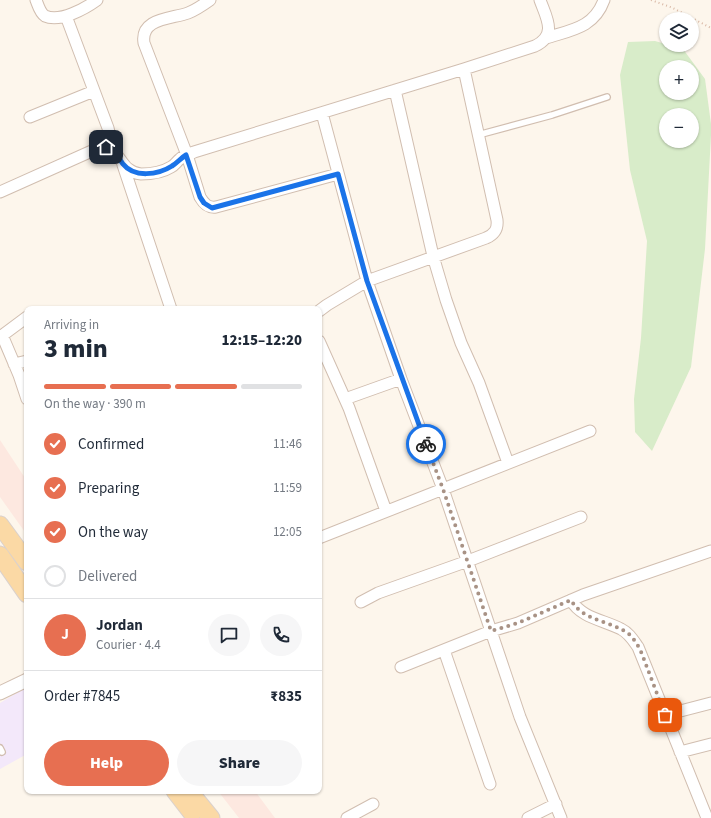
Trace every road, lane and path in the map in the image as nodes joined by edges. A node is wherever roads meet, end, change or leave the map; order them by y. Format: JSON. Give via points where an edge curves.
{"nodes":[{"id":1,"x":36,"y":0,"type":"edge"},
{"id":2,"x":97,"y":0,"type":"edge"},
{"id":3,"x":210,"y":0,"type":"edge"},
{"id":4,"x":540,"y":0,"type":"edge"},
{"id":5,"x":604,"y":0,"type":"edge"},
{"id":6,"x":651,"y":0,"type":"edge"},
{"id":7,"x":66,"y":16,"type":"junction"},
{"id":8,"x":711,"y":28,"type":"edge"},
{"id":9,"x":546,"y":38,"type":"junction"},
{"id":10,"x":464,"y":69,"type":"junction"},
{"id":11,"x":395,"y":90,"type":"junction"},
{"id":12,"x":94,"y":91,"type":"junction"},
{"id":13,"x":607,"y":97,"type":"dead end"},
{"id":14,"x":322,"y":113,"type":"junction"},
{"id":15,"x":30,"y":117,"type":"dead end"},
{"id":16,"x":478,"y":135,"type":"junction"},
{"id":17,"x":113,"y":150,"type":"junction"},
{"id":18,"x":186,"y":155,"type":"junction"},
{"id":19,"x":123,"y":165,"type":"junction"},
{"id":20,"x":338,"y":174,"type":"junction"},
{"id":21,"x":0,"y":192,"type":"edge"},
{"id":22,"x":433,"y":256,"type":"junction"},
{"id":23,"x":367,"y":281,"type":"junction"},
{"id":24,"x":170,"y":306,"type":"edge"},
{"id":25,"x":322,"y":309,"type":"edge"},
{"id":26,"x":24,"y":319,"type":"edge"},
{"id":27,"x":1,"y":336,"type":"edge"},
{"id":28,"x":322,"y":348,"type":"edge"},
{"id":29,"x":24,"y":362,"type":"edge"},
{"id":30,"x":14,"y":364,"type":"junction"},
{"id":31,"x":401,"y":379,"type":"junction"},
{"id":32,"x":24,"y":391,"type":"edge"},
{"id":33,"x":345,"y":399,"type":"junction"},
{"id":34,"x":590,"y":431,"type":"dead end"},
{"id":35,"x":508,"y":463,"type":"junction"},
{"id":36,"x":443,"y":489,"type":"junction"},
{"id":37,"x":386,"y":511,"type":"junction"},
{"id":38,"x":581,"y":516,"type":"dead end"},
{"id":39,"x":0,"y":524,"type":"edge"},
{"id":40,"x":322,"y":537,"type":"edge"},
{"id":41,"x":0,"y":540,"type":"edge"},
{"id":42,"x":711,"y":551,"type":"edge"},
{"id":43,"x":0,"y":555,"type":"edge"},
{"id":44,"x":24,"y":558,"type":"edge"},
{"id":45,"x":468,"y":561,"type":"junction"},
{"id":46,"x":24,"y":573,"type":"edge"},
{"id":47,"x":24,"y":590,"type":"edge"},
{"id":48,"x":571,"y":600,"type":"junction"},
{"id":49,"x":361,"y":602,"type":"dead end"},
{"id":50,"x":491,"y":631,"type":"junction"},
{"id":51,"x":444,"y":650,"type":"junction"},
{"id":52,"x":401,"y":667,"type":"dead end"},
{"id":53,"x":24,"y":681,"type":"edge"},
{"id":54,"x":0,"y":693,"type":"edge"},
{"id":55,"x":711,"y":703,"type":"edge"},
{"id":56,"x":665,"y":715,"type":"junction"},
{"id":57,"x":711,"y":744,"type":"edge"},
{"id":58,"x":680,"y":752,"type":"junction"},
{"id":59,"x":490,"y":784,"type":"dead end"},
{"id":60,"x":177,"y":794,"type":"edge"},
{"id":61,"x":192,"y":794,"type":"edge"},
{"id":62,"x":200,"y":794,"type":"edge"},
{"id":63,"x":373,"y":804,"type":"dead end"},
{"id":64,"x":556,"y":804,"type":"junction"},
{"id":65,"x":707,"y":804,"type":"edge"},
{"id":66,"x":196,"y":818,"type":"edge"},
{"id":67,"x":210,"y":818,"type":"edge"},
{"id":68,"x":218,"y":818,"type":"edge"},
{"id":69,"x":347,"y":818,"type":"edge"},
{"id":70,"x":528,"y":818,"type":"edge"},
{"id":71,"x":561,"y":818,"type":"edge"},
{"id":72,"x":707,"y":818,"type":"edge"}],
"edges":[{"from":1,"to":7,"type":"street","via":[[44,15]]},
{"from":2,"to":7,"type":"street"},
{"from":3,"to":18,"type":"street","via":[[189,12],[156,22],[145,30],[143,36]]},
{"from":4,"to":9,"type":"street","via":[[549,27]]},
{"from":5,"to":9,"type":"street","via":[[591,21],[580,28]]},
{"from":6,"to":8,"type":"path","via":[[673,8]]},
{"from":7,"to":12,"type":"street"},
{"from":9,"to":10,"type":"street","via":[[535,46]]},
{"from":10,"to":11,"type":"street"},
{"from":10,"to":16,"type":"street"},
{"from":11,"to":14,"type":"street"},
{"from":11,"to":22,"type":"street"},
{"from":12,"to":15,"type":"street"},
{"from":12,"to":17,"type":"street"},
{"from":13,"to":16,"type":"lane","via":[[552,116]]},
{"from":14,"to":18,"type":"street"},
{"from":14,"to":20,"type":"street"},
{"from":16,"to":22,"type":"street","via":[[497,228],[486,238]]},
{"from":17,"to":19,"type":"street"},
{"from":17,"to":21,"type":"street","via":[[99,148]]},
{"from":18,"to":19,"type":"street","via":[[169,168],[151,173],[135,173]]},
{"from":18,"to":20,"type":"street","via":[[200,197],[212,208]]},
{"from":19,"to":24,"type":"street"},
{"from":20,"to":23,"type":"street"},
{"from":22,"to":23,"type":"street"},
{"from":22,"to":35,"type":"street","via":[[458,336],[480,382]]},
{"from":23,"to":25,"type":"street"},
{"from":23,"to":31,"type":"street"},
{"from":26,"to":27,"type":"street"},
{"from":27,"to":30,"type":"street"},
{"from":28,"to":33,"type":"street"},
{"from":29,"to":30,"type":"street"},
{"from":30,"to":32,"type":"street"},
{"from":31,"to":33,"type":"street"},
{"from":31,"to":36,"type":"street"},
{"from":33,"to":37,"type":"street"},
{"from":34,"to":35,"type":"street"},
{"from":35,"to":36,"type":"street"},
{"from":36,"to":37,"type":"street"},
{"from":36,"to":45,"type":"street"},
{"from":37,"to":40,"type":"street"},
{"from":38,"to":45,"type":"street"},
{"from":39,"to":44,"type":"main road"},
{"from":41,"to":46,"type":"main road"},
{"from":42,"to":48,"type":"street"},
{"from":43,"to":47,"type":"main road"},
{"from":45,"to":49,"type":"street","via":[[378,593]]},
{"from":45,"to":50,"type":"street"},
{"from":48,"to":50,"type":"street","via":[[518,623]]},
{"from":48,"to":56,"type":"street","via":[[582,612],[631,636],[643,656]]},
{"from":50,"to":51,"type":"street"},
{"from":50,"to":64,"type":"street","via":[[520,717]]},
{"from":51,"to":52,"type":"street"},
{"from":51,"to":59,"type":"street"},
{"from":53,"to":54,"type":"street"},
{"from":55,"to":56,"type":"street"},
{"from":56,"to":58,"type":"street"},
{"from":57,"to":58,"type":"street"},
{"from":58,"to":65,"type":"street"},
{"from":60,"to":66,"type":"main road"},
{"from":61,"to":67,"type":"main road"},
{"from":62,"to":68,"type":"main road"},
{"from":63,"to":69,"type":"street"},
{"from":64,"to":70,"type":"street"},
{"from":64,"to":71,"type":"street"},
{"from":65,"to":72,"type":"street"}]}
